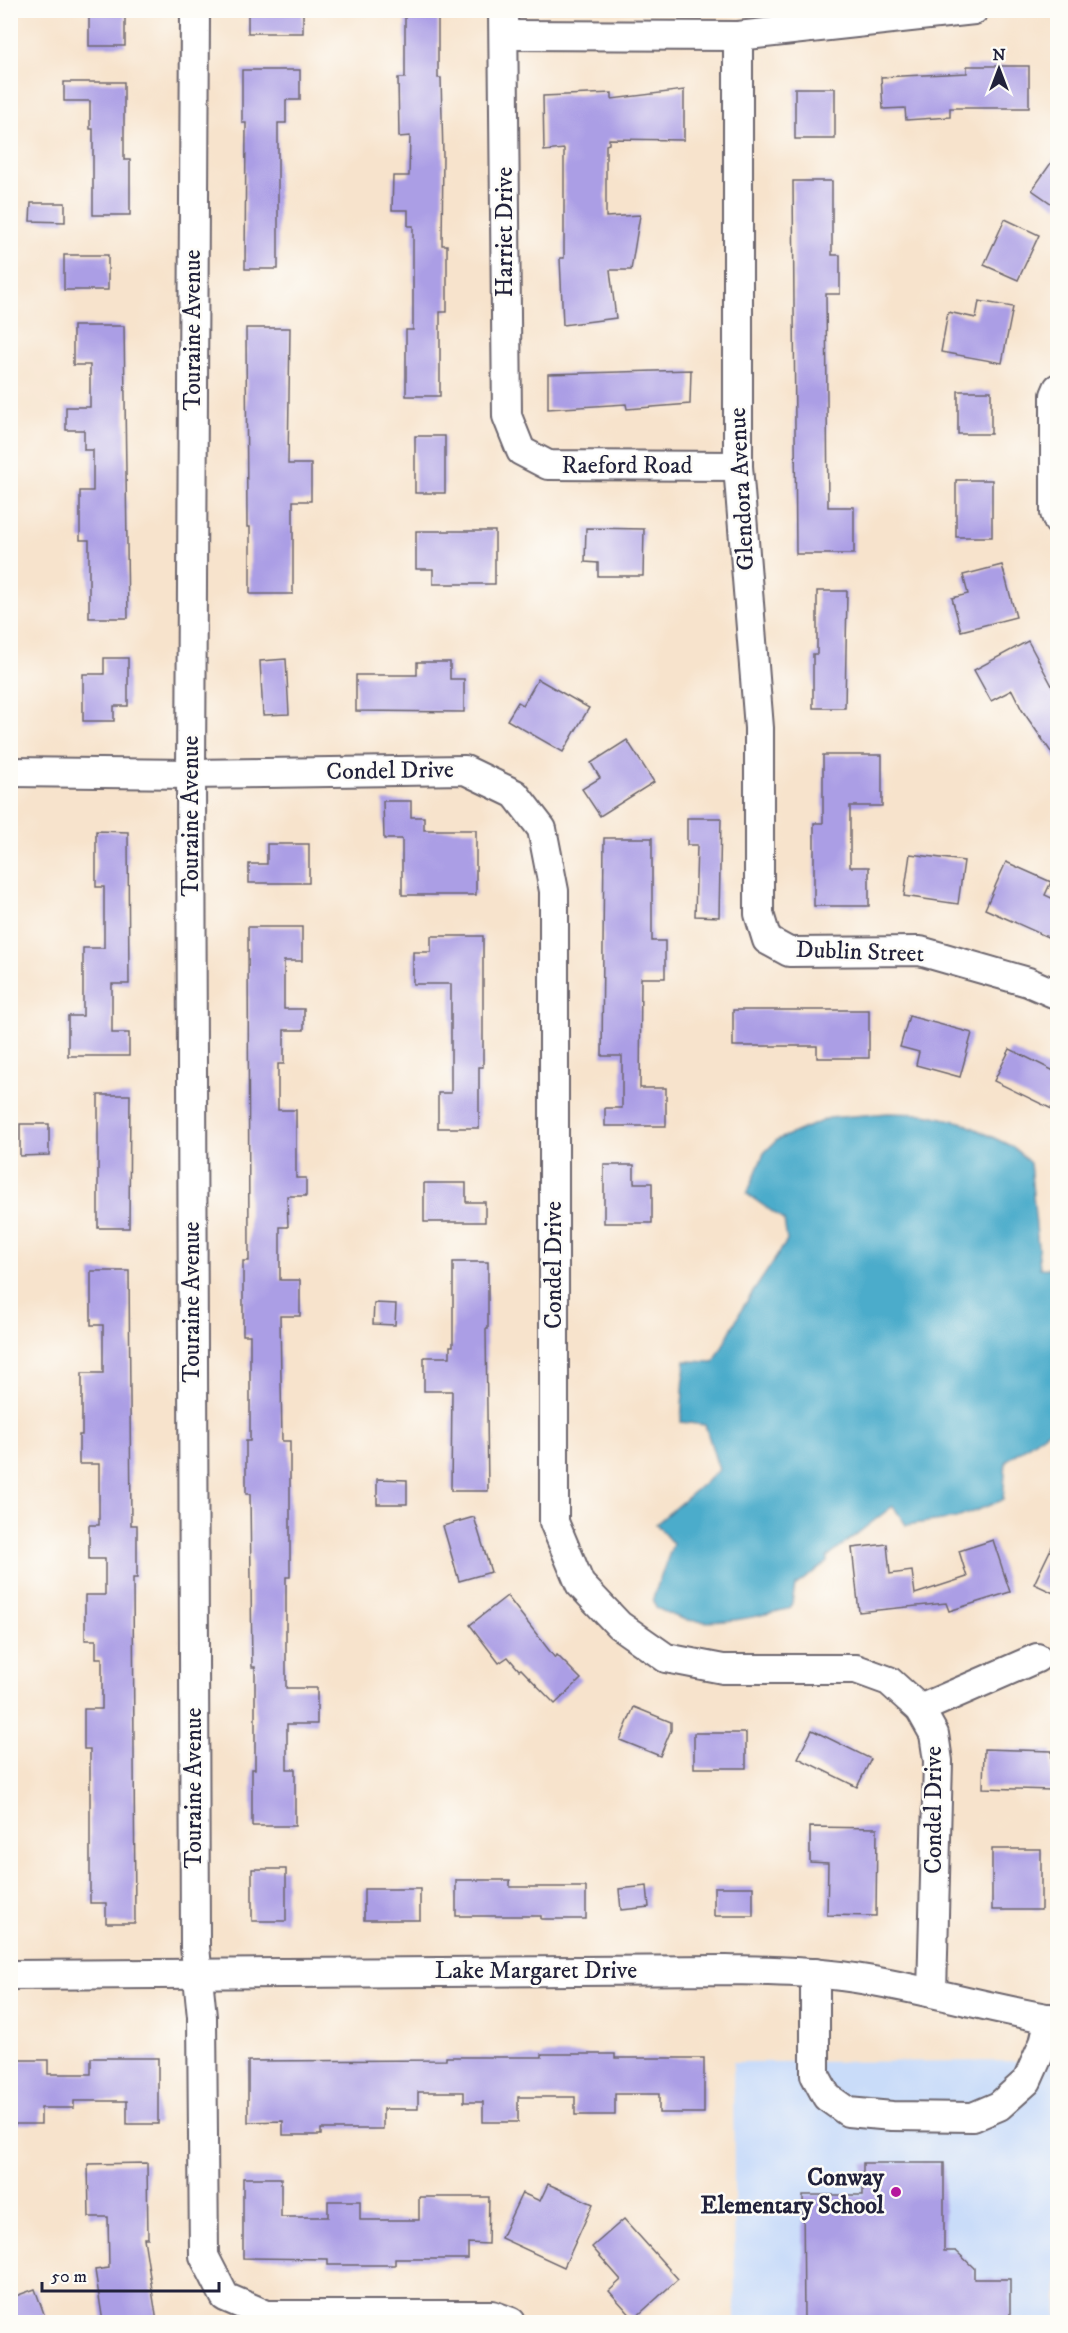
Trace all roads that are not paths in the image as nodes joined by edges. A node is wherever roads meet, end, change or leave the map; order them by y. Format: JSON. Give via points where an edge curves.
{"nodes":[{"id":1,"x":195,"y":10,"type":"edge"},
{"id":2,"x":974,"y":10,"type":"edge"},
{"id":3,"x":504,"y":23,"type":"edge"},
{"id":4,"x":738,"y":36,"type":"junction"},
{"id":5,"x":1058,"y":388,"type":"edge"},
{"id":6,"x":521,"y":451,"type":"joint"},
{"id":7,"x":738,"y":466,"type":"junction"},
{"id":8,"x":1058,"y":522,"type":"edge"},
{"id":9,"x":10,"y":772,"type":"edge"},
{"id":10,"x":190,"y":774,"type":"junction"},
{"id":11,"x":766,"y":940,"type":"joint"},
{"id":12,"x":1058,"y":995,"type":"edge"},
{"id":13,"x":1037,"y":1658,"type":"dead end"},
{"id":14,"x":920,"y":1709,"type":"junction"},
{"id":15,"x":814,"y":1973,"type":"junction"},
{"id":16,"x":198,"y":1974,"type":"junction"},
{"id":17,"x":10,"y":1975,"type":"edge"},
{"id":18,"x":932,"y":1992,"type":"junction"},
{"id":19,"x":1054,"y":2019,"type":"edge"},
{"id":20,"x":511,"y":2322,"type":"edge"}],
"edges":[{"from":1,"to":10,"type":"street","name":"Touraine Avenue"},
{"from":2,"to":4,"type":"street"},
{"from":3,"to":4,"type":"street"},
{"from":3,"to":6,"type":"street","name":"Harriet Drive","via":[[507,416]]},
{"from":4,"to":7,"type":"street","name":"Glendora Avenue"},
{"from":5,"to":8,"type":"street"},
{"from":6,"to":7,"type":"street","name":"Raeford Road","via":[[548,465]]},
{"from":7,"to":11,"type":"street","name":"Glendora Avenue","via":[[759,728],[759,914]]},
{"from":9,"to":10,"type":"street","name":"Condel Drive"},
{"from":10,"to":14,"type":"street","name":"Condel Drive","via":[[465,770],[515,794],[542,829],[554,891],[554,1522],[580,1584],[619,1625],[666,1658],[723,1669],[856,1669],[889,1682]]},
{"from":10,"to":16,"type":"street","name":"Touraine Avenue"},
{"from":11,"to":12,"type":"street","name":"Dublin Street","via":[[789,952],[920,951],[1028,982]]},
{"from":13,"to":14,"type":"street"},
{"from":14,"to":18,"type":"street","name":"Condel Drive","via":[[934,1734],[938,1761]]},
{"from":15,"to":16,"type":"street","name":"Lake Margaret Drive","via":[[726,1970]]},
{"from":15,"to":18,"type":"street","name":"Lake Margaret Drive"},
{"from":15,"to":19,"type":"street","via":[[815,2075],[827,2097],[848,2112],[973,2117],[999,2106],[1027,2081]]},
{"from":16,"to":17,"type":"street","name":"Lake Margaret Drive"},
{"from":16,"to":20,"type":"street","name":"Touraine Avenue","via":[[202,2017],[204,2256],[225,2297],[267,2315],[492,2315]]},
{"from":18,"to":19,"type":"street","name":"Lake Margaret Drive"}]}
